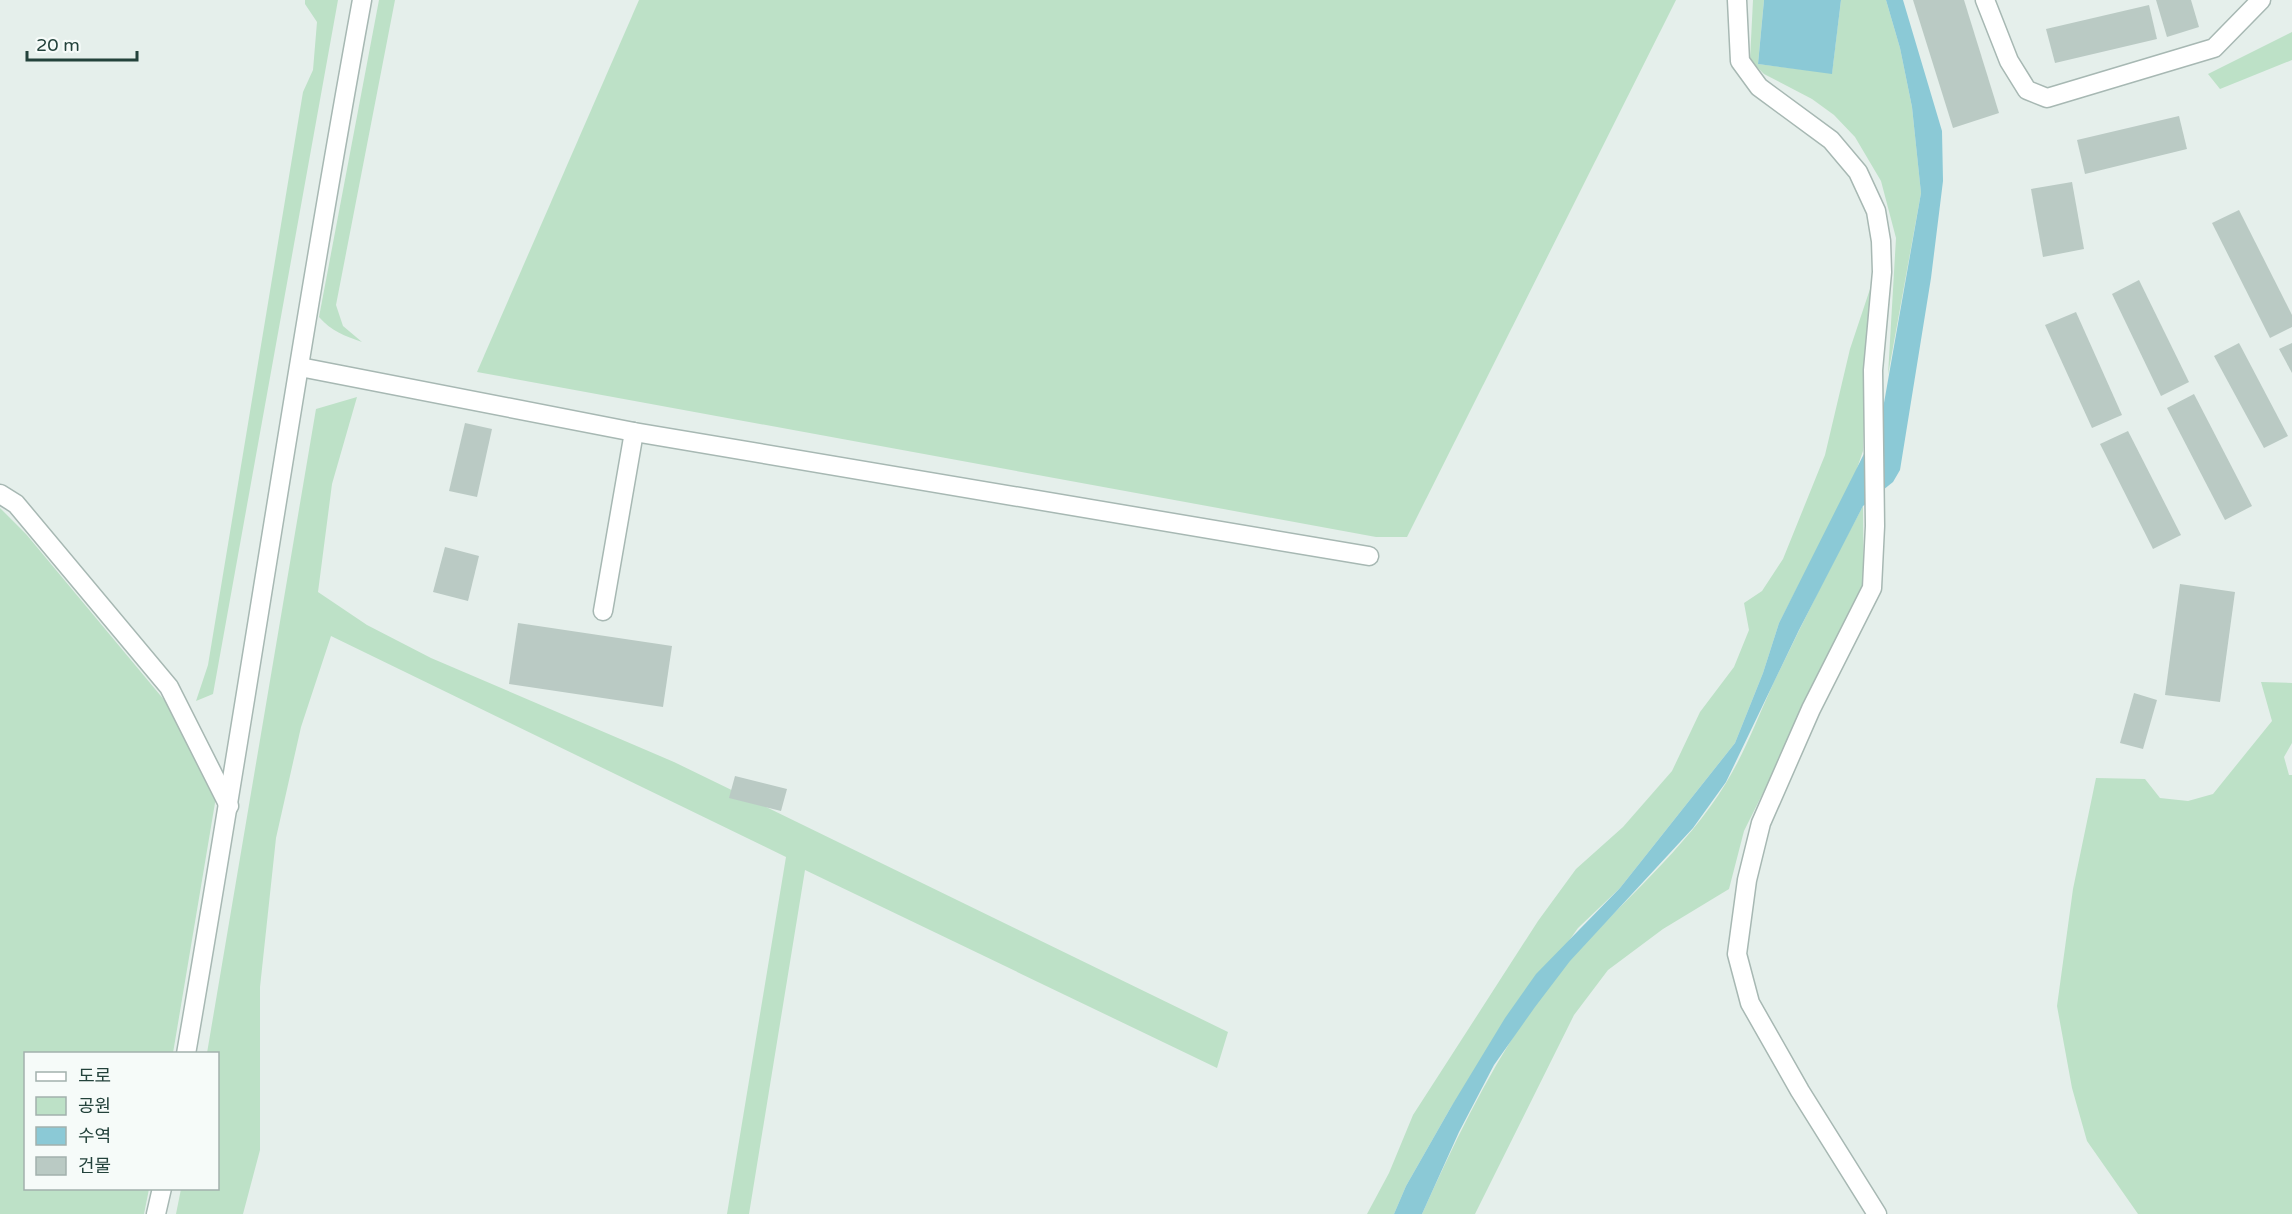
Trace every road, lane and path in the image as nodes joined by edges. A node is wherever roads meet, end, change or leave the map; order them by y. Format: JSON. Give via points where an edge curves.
{"nodes":[{"id":1,"x":362,"y":0,"type":"edge"},
{"id":2,"x":1737,"y":0,"type":"edge"},
{"id":3,"x":1985,"y":0,"type":"edge"},
{"id":4,"x":2261,"y":0,"type":"edge"},
{"id":5,"x":300,"y":367,"type":"junction"},
{"id":6,"x":634,"y":432,"type":"junction"},
{"id":7,"x":0,"y":494,"type":"edge"},
{"id":8,"x":1369,"y":556,"type":"dead end"},
{"id":9,"x":603,"y":611,"type":"dead end"},
{"id":10,"x":229,"y":806,"type":"junction"},
{"id":11,"x":186,"y":1052,"type":"edge"},
{"id":12,"x":162,"y":1190,"type":"edge"},
{"id":13,"x":156,"y":1214,"type":"edge"},
{"id":14,"x":1877,"y":1214,"type":"edge"}],
"edges":[{"from":1,"to":5,"type":"street"},
{"from":2,"to":14,"type":"street","via":[[1740,61],[1759,87],[1831,140],[1858,172],[1876,211],[1881,241],[1873,370],[1872,588],[1811,709],[1761,823],[1747,880],[1737,954],[1750,1003]]},
{"from":3,"to":4,"type":"street","via":[[2009,61],[2027,90],[2047,98],[2214,48]]},
{"from":5,"to":6,"type":"street"},
{"from":5,"to":10,"type":"street"},
{"from":6,"to":8,"type":"street"},
{"from":6,"to":9,"type":"street"},
{"from":7,"to":10,"type":"street","via":[[15,504],[169,687]]},
{"from":10,"to":11,"type":"street"},
{"from":12,"to":13,"type":"street"}]}
